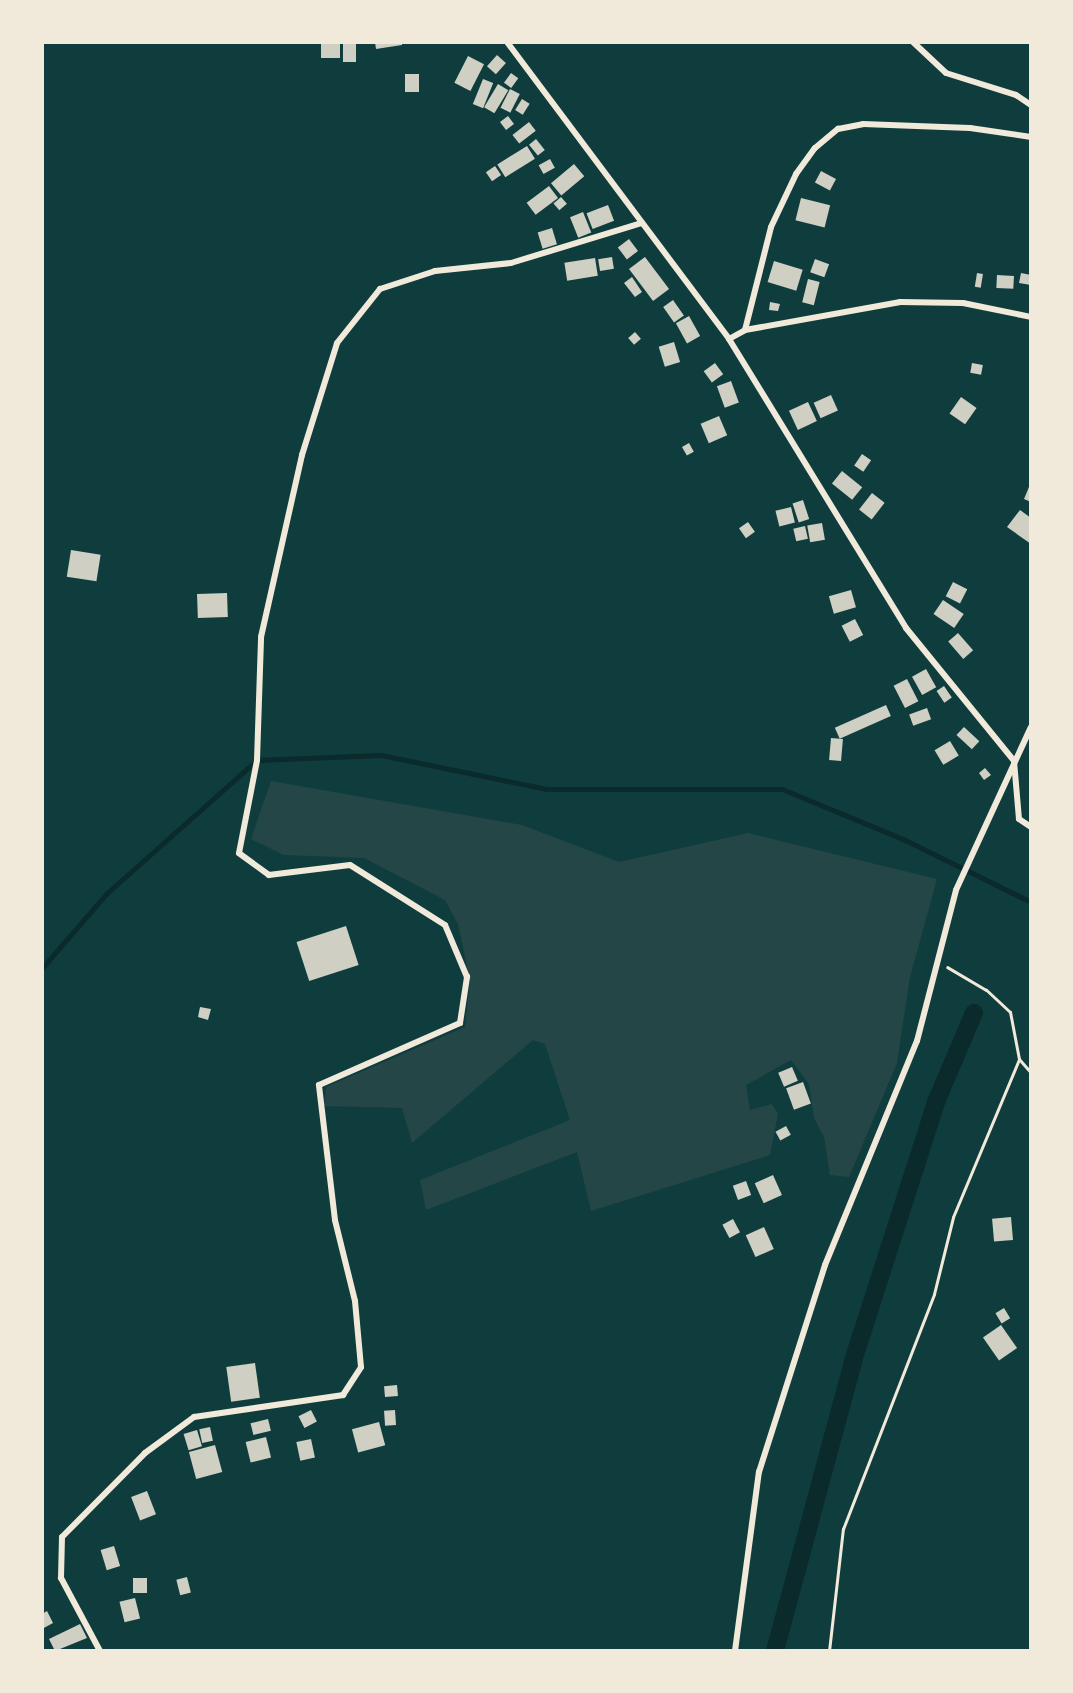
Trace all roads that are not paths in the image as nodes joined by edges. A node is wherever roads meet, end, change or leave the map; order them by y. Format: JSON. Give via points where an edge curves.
{"nodes":[{"id":1,"x":507,"y":42,"type":"edge"},
{"id":2,"x":913,"y":42,"type":"edge"},
{"id":3,"x":1031,"y":105,"type":"edge"},
{"id":4,"x":1031,"y":137,"type":"edge"},
{"id":5,"x":642,"y":223,"type":"junction"},
{"id":6,"x":1031,"y":316,"type":"edge"},
{"id":7,"x":746,"y":330,"type":"junction"},
{"id":8,"x":729,"y":339,"type":"junction"},
{"id":9,"x":1031,"y":727,"type":"edge"},
{"id":10,"x":1014,"y":761,"type":"junction"},
{"id":11,"x":1031,"y":827,"type":"edge"},
{"id":12,"x":100,"y":1651,"type":"edge"},
{"id":13,"x":735,"y":1651,"type":"edge"}],
"edges":[{"from":1,"to":5,"type":"street"},
{"from":2,"to":3,"type":"street","via":[[946,73],[1016,95]]},
{"from":4,"to":7,"type":"street","via":[[863,124],[838,129],[815,148],[771,227]]},
{"from":5,"to":8,"type":"street"},
{"from":5,"to":12,"type":"street","via":[[511,263],[435,271],[380,289],[337,344],[302,455],[261,637],[257,760],[239,853],[269,875],[350,865],[445,925],[467,976],[460,1023],[320,1085],[335,1220],[355,1301],[361,1367],[343,1395],[194,1417],[146,1453],[62,1537],[61,1578]]},
{"from":6,"to":7,"type":"street","via":[[963,303],[900,302]]},
{"from":7,"to":8,"type":"street"},
{"from":8,"to":10,"type":"street","via":[[906,628]]},
{"from":9,"to":10,"type":"street"},
{"from":10,"to":11,"type":"street","via":[[1019,819]]},
{"from":10,"to":13,"type":"street","via":[[956,890],[917,1041],[825,1265],[759,1472]]}]}
